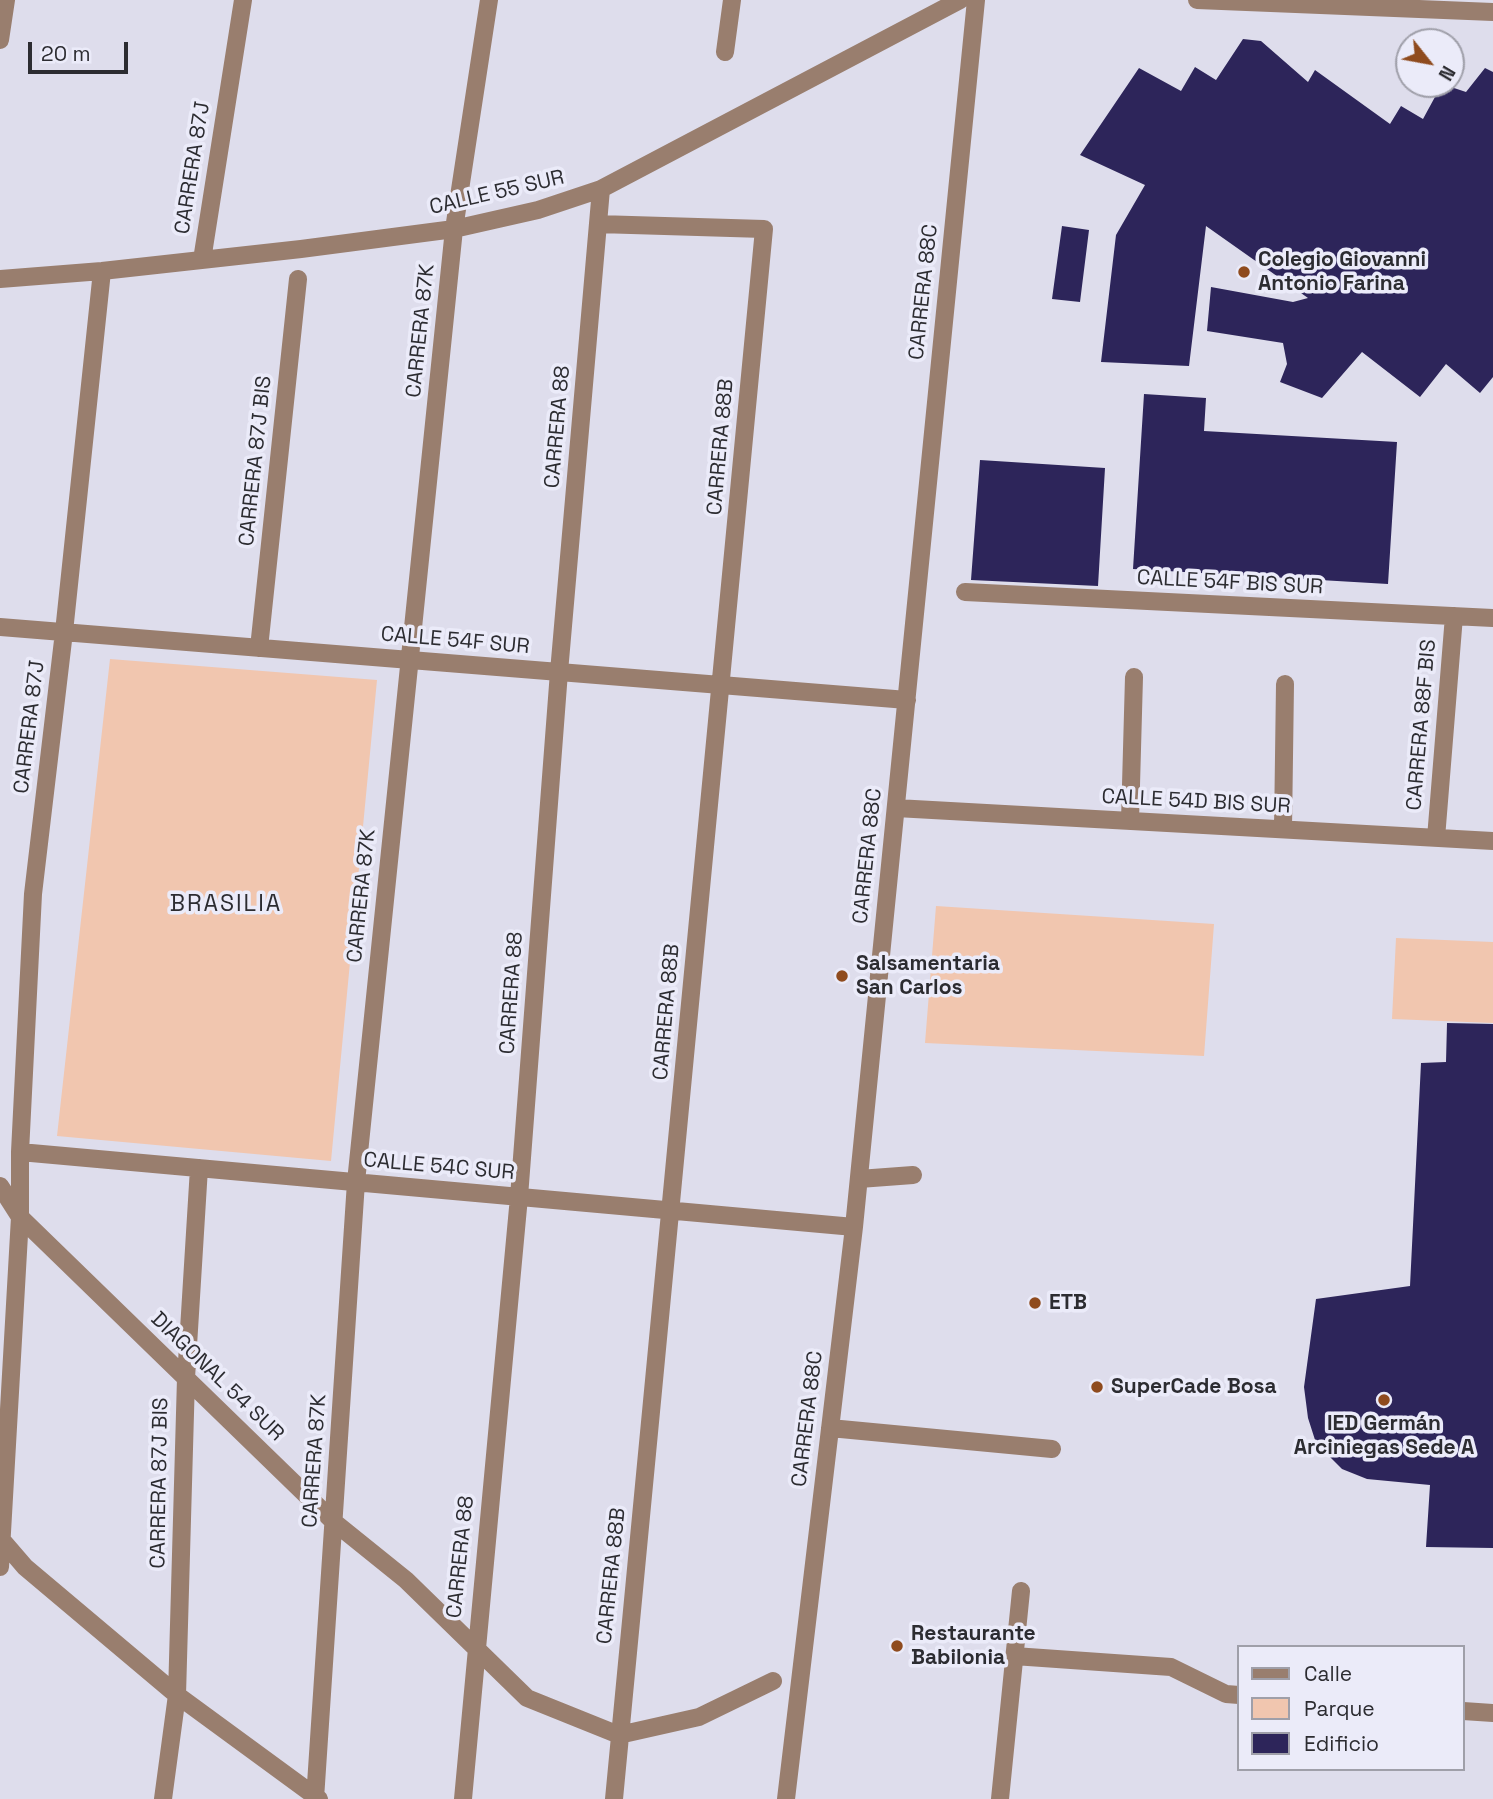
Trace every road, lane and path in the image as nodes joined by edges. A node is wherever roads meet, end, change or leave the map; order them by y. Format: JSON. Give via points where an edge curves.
{"nodes":[{"id":1,"x":6,"y":0,"type":"edge"},
{"id":2,"x":243,"y":0,"type":"edge"},
{"id":3,"x":489,"y":0,"type":"edge"},
{"id":4,"x":732,"y":0,"type":"edge"},
{"id":5,"x":960,"y":0,"type":"edge"},
{"id":6,"x":976,"y":0,"type":"edge"},
{"id":7,"x":1197,"y":0,"type":"edge"},
{"id":8,"x":1311,"y":2,"type":"edge"},
{"id":9,"x":1493,"y":12,"type":"edge"},
{"id":10,"x":0,"y":40,"type":"edge"},
{"id":11,"x":725,"y":52,"type":"dead end"},
{"id":12,"x":601,"y":189,"type":"junction"},
{"id":13,"x":598,"y":224,"type":"junction"},
{"id":14,"x":454,"y":229,"type":"junction"},
{"id":15,"x":202,"y":260,"type":"junction"},
{"id":16,"x":102,"y":271,"type":"junction"},
{"id":17,"x":0,"y":279,"type":"edge"},
{"id":18,"x":298,"y":279,"type":"dead end"},
{"id":19,"x":965,"y":592,"type":"dead end"},
{"id":20,"x":1454,"y":616,"type":"junction"},
{"id":21,"x":1493,"y":618,"type":"edge"},
{"id":22,"x":0,"y":627,"type":"edge"},
{"id":23,"x":64,"y":632,"type":"junction"},
{"id":24,"x":259,"y":648,"type":"junction"},
{"id":25,"x":410,"y":660,"type":"junction"},
{"id":26,"x":559,"y":672,"type":"junction"},
{"id":27,"x":1134,"y":677,"type":"dead end"},
{"id":28,"x":721,"y":684,"type":"junction"},
{"id":29,"x":1285,"y":684,"type":"dead end"},
{"id":30,"x":907,"y":700,"type":"junction"},
{"id":31,"x":896,"y":808,"type":"junction"},
{"id":32,"x":1130,"y":821,"type":"junction"},
{"id":33,"x":1283,"y":829,"type":"junction"},
{"id":34,"x":1436,"y":838,"type":"junction"},
{"id":35,"x":1493,"y":841,"type":"edge"},
{"id":36,"x":20,"y":1152,"type":"junction"},
{"id":37,"x":199,"y":1168,"type":"junction"},
{"id":38,"x":913,"y":1175,"type":"dead end"},
{"id":39,"x":859,"y":1179,"type":"junction"},
{"id":40,"x":356,"y":1182,"type":"junction"},
{"id":41,"x":0,"y":1186,"type":"edge"},
{"id":42,"x":519,"y":1196,"type":"junction"},
{"id":43,"x":671,"y":1211,"type":"junction"},
{"id":44,"x":20,"y":1217,"type":"junction"},
{"id":45,"x":854,"y":1227,"type":"junction"},
{"id":46,"x":186,"y":1378,"type":"junction"},
{"id":47,"x":830,"y":1427,"type":"junction"},
{"id":48,"x":1052,"y":1449,"type":"dead end"},
{"id":49,"x":334,"y":1522,"type":"junction"},
{"id":50,"x":2,"y":1540,"type":"edge"},
{"id":51,"x":0,"y":1567,"type":"edge"},
{"id":52,"x":1021,"y":1591,"type":"dead end"},
{"id":53,"x":475,"y":1648,"type":"junction"},
{"id":54,"x":1014,"y":1656,"type":"junction"},
{"id":55,"x":772,"y":1681,"type":"dead end"},
{"id":56,"x":177,"y":1695,"type":"junction"},
{"id":57,"x":1238,"y":1695,"type":"edge"},
{"id":58,"x":1465,"y":1711,"type":"edge"},
{"id":59,"x":1493,"y":1713,"type":"edge"},
{"id":60,"x":619,"y":1735,"type":"junction"},
{"id":61,"x":316,"y":1798,"type":"edge"},
{"id":62,"x":163,"y":1799,"type":"edge"},
{"id":63,"x":463,"y":1799,"type":"edge"},
{"id":64,"x":614,"y":1799,"type":"edge"},
{"id":65,"x":786,"y":1799,"type":"edge"},
{"id":66,"x":1000,"y":1799,"type":"edge"}],
"edges":[{"from":1,"to":10,"type":"street"},
{"from":2,"to":15,"type":"street","name":"CARRERA 87J"},
{"from":3,"to":14,"type":"street","name":"CARRERA 87K"},
{"from":4,"to":11,"type":"street"},
{"from":5,"to":12,"type":"street","name":"CALLE 55 SUR"},
{"from":6,"to":30,"type":"street","name":"CARRERA 88C"},
{"from":7,"to":8,"type":"street"},
{"from":8,"to":9,"type":"street"},
{"from":12,"to":13,"type":"street","name":"CARRERA 88"},
{"from":12,"to":14,"type":"street","name":"CALLE 55 SUR","via":[[538,211]]},
{"from":13,"to":26,"type":"street","name":"CARRERA 88"},
{"from":13,"to":28,"type":"street","name":"CARRERA 88B","via":[[764,229]]},
{"from":14,"to":15,"type":"street","name":"CALLE 55 SUR"},
{"from":14,"to":25,"type":"street","name":"CARRERA 87K"},
{"from":15,"to":16,"type":"street","name":"CALLE 55 SUR"},
{"from":16,"to":17,"type":"street","name":"CALLE 55 SUR"},
{"from":16,"to":23,"type":"street","name":"CARRERA 87J"},
{"from":18,"to":24,"type":"street","name":"CARRERA 87J BIS"},
{"from":19,"to":20,"type":"street","name":"CALLE 54F BIS SUR"},
{"from":20,"to":21,"type":"street","name":"CALLE 54F BIS SUR"},
{"from":20,"to":34,"type":"street","name":"CARRERA 88F BIS"},
{"from":22,"to":23,"type":"street","name":"CALLE 54F SUR"},
{"from":23,"to":24,"type":"street","name":"CALLE 54F SUR"},
{"from":23,"to":36,"type":"street","name":"CARRERA 87J","via":[[33,894]]},
{"from":24,"to":25,"type":"street","name":"CALLE 54F SUR"},
{"from":25,"to":26,"type":"street","name":"CALLE 54F SUR"},
{"from":25,"to":40,"type":"street","name":"CARRERA 87K"},
{"from":26,"to":28,"type":"street","name":"CALLE 54F SUR"},
{"from":26,"to":42,"type":"street","name":"CARRERA 88"},
{"from":27,"to":32,"type":"street"},
{"from":28,"to":30,"type":"street","name":"CALLE 54F SUR"},
{"from":28,"to":43,"type":"street","name":"CARRERA 88B"},
{"from":29,"to":33,"type":"street"},
{"from":30,"to":31,"type":"street","name":"CARRERA 88C"},
{"from":31,"to":32,"type":"street","name":"CALLE 54D BIS SUR"},
{"from":31,"to":39,"type":"street","name":"CARRERA 88C"},
{"from":32,"to":33,"type":"street","name":"CALLE 54D BIS SUR"},
{"from":33,"to":34,"type":"street","name":"CALLE 54D BIS SUR"},
{"from":34,"to":35,"type":"street","name":"CALLE 54D BIS SUR"},
{"from":36,"to":37,"type":"street","name":"CALLE 54C SUR"},
{"from":36,"to":44,"type":"street","name":"CARRERA 87J"},
{"from":37,"to":40,"type":"street","name":"CALLE 54C SUR"},
{"from":37,"to":46,"type":"street","name":"CARRERA 87J BIS"},
{"from":38,"to":39,"type":"street"},
{"from":39,"to":45,"type":"street","name":"CARRERA 88C"},
{"from":40,"to":42,"type":"street","name":"CALLE 54C SUR"},
{"from":40,"to":49,"type":"street","name":"CARRERA 87K"},
{"from":41,"to":44,"type":"street","name":"DIAGONAL 54 SUR"},
{"from":42,"to":43,"type":"street","name":"CALLE 54C SUR"},
{"from":42,"to":53,"type":"street","name":"CARRERA 88"},
{"from":43,"to":45,"type":"street","name":"CALLE 54C SUR"},
{"from":43,"to":60,"type":"street","name":"CARRERA 88B"},
{"from":44,"to":46,"type":"street","name":"DIAGONAL 54 SUR"},
{"from":44,"to":50,"type":"street","name":"CARRERA 87J"},
{"from":45,"to":47,"type":"street","name":"CARRERA 88C"},
{"from":46,"to":49,"type":"street","name":"DIAGONAL 54 SUR"},
{"from":46,"to":56,"type":"street","name":"CARRERA 87J BIS"},
{"from":47,"to":48,"type":"street"},
{"from":47,"to":65,"type":"street","name":"CARRERA 88C"},
{"from":49,"to":53,"type":"street","name":"DIAGONAL 54 SUR","via":[[407,1580]]},
{"from":49,"to":61,"type":"street","name":"CARRERA 87K"},
{"from":50,"to":51,"type":"street","name":"CARRERA 87J"},
{"from":50,"to":56,"type":"street","via":[[25,1567]]},
{"from":52,"to":54,"type":"street"},
{"from":53,"to":60,"type":"street","name":"DIAGONAL 54 SUR","via":[[527,1698]]},
{"from":53,"to":63,"type":"street","name":"CARRERA 88"},
{"from":54,"to":57,"type":"street","via":[[1171,1667],[1226,1694]]},
{"from":54,"to":66,"type":"street"},
{"from":55,"to":60,"type":"street","via":[[699,1717]]},
{"from":56,"to":61,"type":"street"},
{"from":56,"to":62,"type":"street","name":"CARRERA 87J BIS"},
{"from":58,"to":59,"type":"street"},
{"from":60,"to":64,"type":"street","name":"CARRERA 88B"}]}
